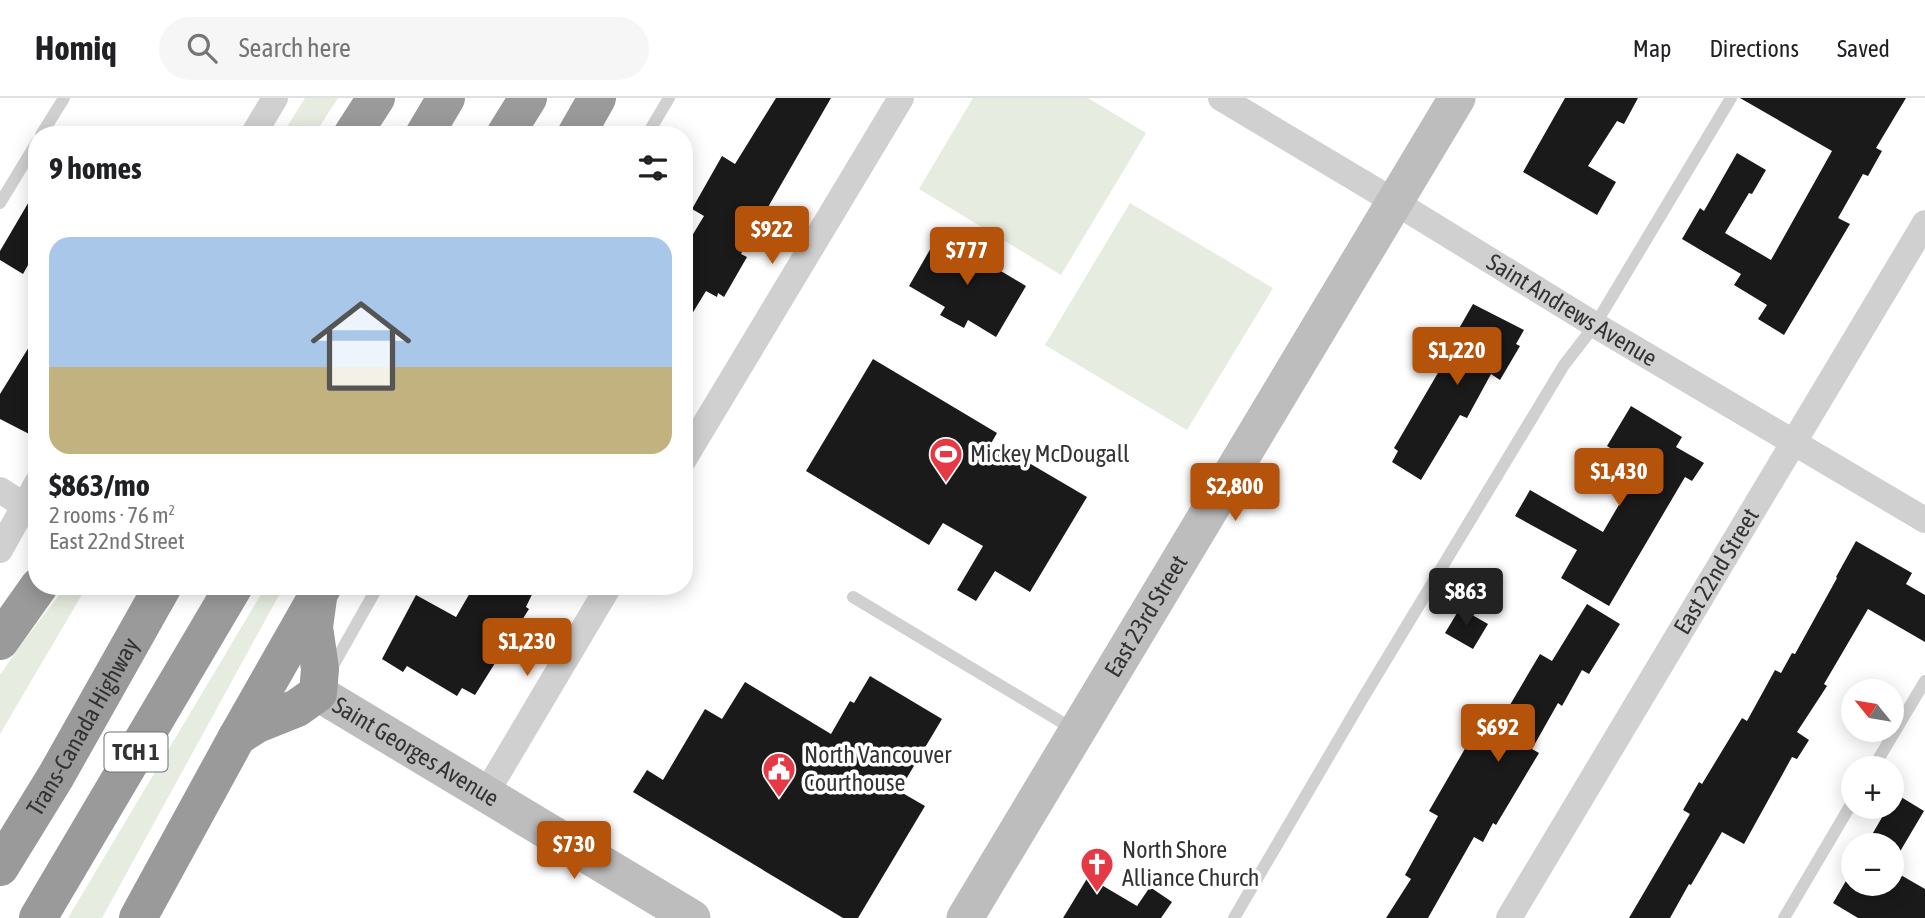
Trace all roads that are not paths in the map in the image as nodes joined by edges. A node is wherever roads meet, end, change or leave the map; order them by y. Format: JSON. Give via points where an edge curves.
{"nodes":[{"id":1,"x":64,"y":98,"type":"edge"},
{"id":2,"x":275,"y":98,"type":"edge"},
{"id":3,"x":376,"y":98,"type":"edge"},
{"id":4,"x":446,"y":98,"type":"edge"},
{"id":5,"x":528,"y":98,"type":"edge"},
{"id":6,"x":597,"y":98,"type":"edge"},
{"id":7,"x":668,"y":98,"type":"edge"},
{"id":8,"x":901,"y":98,"type":"edge"},
{"id":9,"x":1221,"y":98,"type":"edge"},
{"id":10,"x":1457,"y":98,"type":"edge"},
{"id":11,"x":1731,"y":98,"type":"edge"},
{"id":12,"x":47,"y":126,"type":"edge"},
{"id":13,"x":258,"y":126,"type":"edge"},
{"id":14,"x":358,"y":126,"type":"edge"},
{"id":15,"x":429,"y":126,"type":"edge"},
{"id":16,"x":511,"y":126,"type":"edge"},
{"id":17,"x":581,"y":126,"type":"edge"},
{"id":18,"x":651,"y":126,"type":"edge"},
{"id":19,"x":28,"y":157,"type":"edge"},
{"id":20,"x":1395,"y":202,"type":"junction"},
{"id":21,"x":0,"y":203,"type":"edge"},
{"id":22,"x":1925,"y":223,"type":"edge"},
{"id":23,"x":1595,"y":325,"type":"junction"},
{"id":24,"x":1794,"y":443,"type":"junction"},
{"id":25,"x":693,"y":444,"type":"edge"},
{"id":26,"x":0,"y":490,"type":"edge"},
{"id":27,"x":28,"y":494,"type":"edge"},
{"id":28,"x":28,"y":498,"type":"edge"},
{"id":29,"x":1925,"y":520,"type":"edge"},
{"id":30,"x":0,"y":550,"type":"edge"},
{"id":31,"x":33,"y":595,"type":"edge"},
{"id":32,"x":158,"y":595,"type":"edge"},
{"id":33,"x":229,"y":595,"type":"edge"},
{"id":34,"x":319,"y":595,"type":"edge"},
{"id":35,"x":320,"y":595,"type":"edge"},
{"id":36,"x":373,"y":595,"type":"edge"},
{"id":37,"x":604,"y":595,"type":"edge"},
{"id":38,"x":853,"y":597,"type":"dead end"},
{"id":39,"x":0,"y":641,"type":"edge"},
{"id":40,"x":1925,"y":681,"type":"edge"},
{"id":41,"x":318,"y":693,"type":"junction"},
{"id":42,"x":1076,"y":731,"type":"junction"},
{"id":43,"x":237,"y":737,"type":"junction"},
{"id":44,"x":1880,"y":756,"type":"edge"},
{"id":45,"x":485,"y":795,"type":"junction"},
{"id":46,"x":1843,"y":819,"type":"edge"},
{"id":47,"x":0,"y":867,"type":"edge"},
{"id":48,"x":38,"y":918,"type":"edge"},
{"id":49,"x":138,"y":918,"type":"edge"},
{"id":50,"x":692,"y":918,"type":"edge"},
{"id":51,"x":965,"y":918,"type":"edge"},
{"id":52,"x":1234,"y":918,"type":"edge"},
{"id":53,"x":1509,"y":918,"type":"edge"},
{"id":54,"x":1784,"y":918,"type":"edge"}],
"edges":[{"from":1,"to":12,"type":"lane"},
{"from":2,"to":13,"type":"street"},
{"from":3,"to":14,"type":"highway"},
{"from":4,"to":15,"type":"highway"},
{"from":5,"to":16,"type":"highway"},
{"from":6,"to":17,"type":"highway"},
{"from":7,"to":18,"type":"lane"},
{"from":8,"to":25,"type":"street"},
{"from":9,"to":20,"type":"street","name":"Saint Andrews Avenue"},
{"from":10,"to":20,"type":"street","name":"East 23rd Street"},
{"from":11,"to":23,"type":"lane"},
{"from":19,"to":21,"type":"lane"},
{"from":20,"to":23,"type":"street","name":"Saint Andrews Avenue"},
{"from":20,"to":42,"type":"street","name":"East 23rd Street"},
{"from":22,"to":24,"type":"street","name":"East 22nd Street"},
{"from":23,"to":24,"type":"street","name":"Saint Andrews Avenue"},
{"from":23,"to":52,"type":"lane","via":[[1564,365]]},
{"from":24,"to":29,"type":"street","name":"Saint Andrews Avenue"},
{"from":24,"to":53,"type":"street","name":"East 22nd Street"},
{"from":26,"to":27,"type":"street"},
{"from":28,"to":30,"type":"street"},
{"from":31,"to":39,"type":"highway"},
{"from":32,"to":47,"type":"highway","name":"Trans-Canada Highway","number":"TCH 1"},
{"from":33,"to":48,"type":"highway","number":"TCH 1"},
{"from":34,"to":43,"type":"highway"},
{"from":35,"to":41,"type":"highway","via":[[314,627]]},
{"from":36,"to":41,"type":"lane"},
{"from":37,"to":45,"type":"street"},
{"from":38,"to":42,"type":"lane"},
{"from":40,"to":44,"type":"lane"},
{"from":41,"to":43,"type":"highway","via":[[297,709]]},
{"from":41,"to":45,"type":"street","name":"Saint Georges Avenue"},
{"from":42,"to":51,"type":"street","name":"East 23rd Street"},
{"from":43,"to":49,"type":"highway"},
{"from":45,"to":50,"type":"street","name":"Saint Georges Avenue"},
{"from":46,"to":54,"type":"lane"}]}
